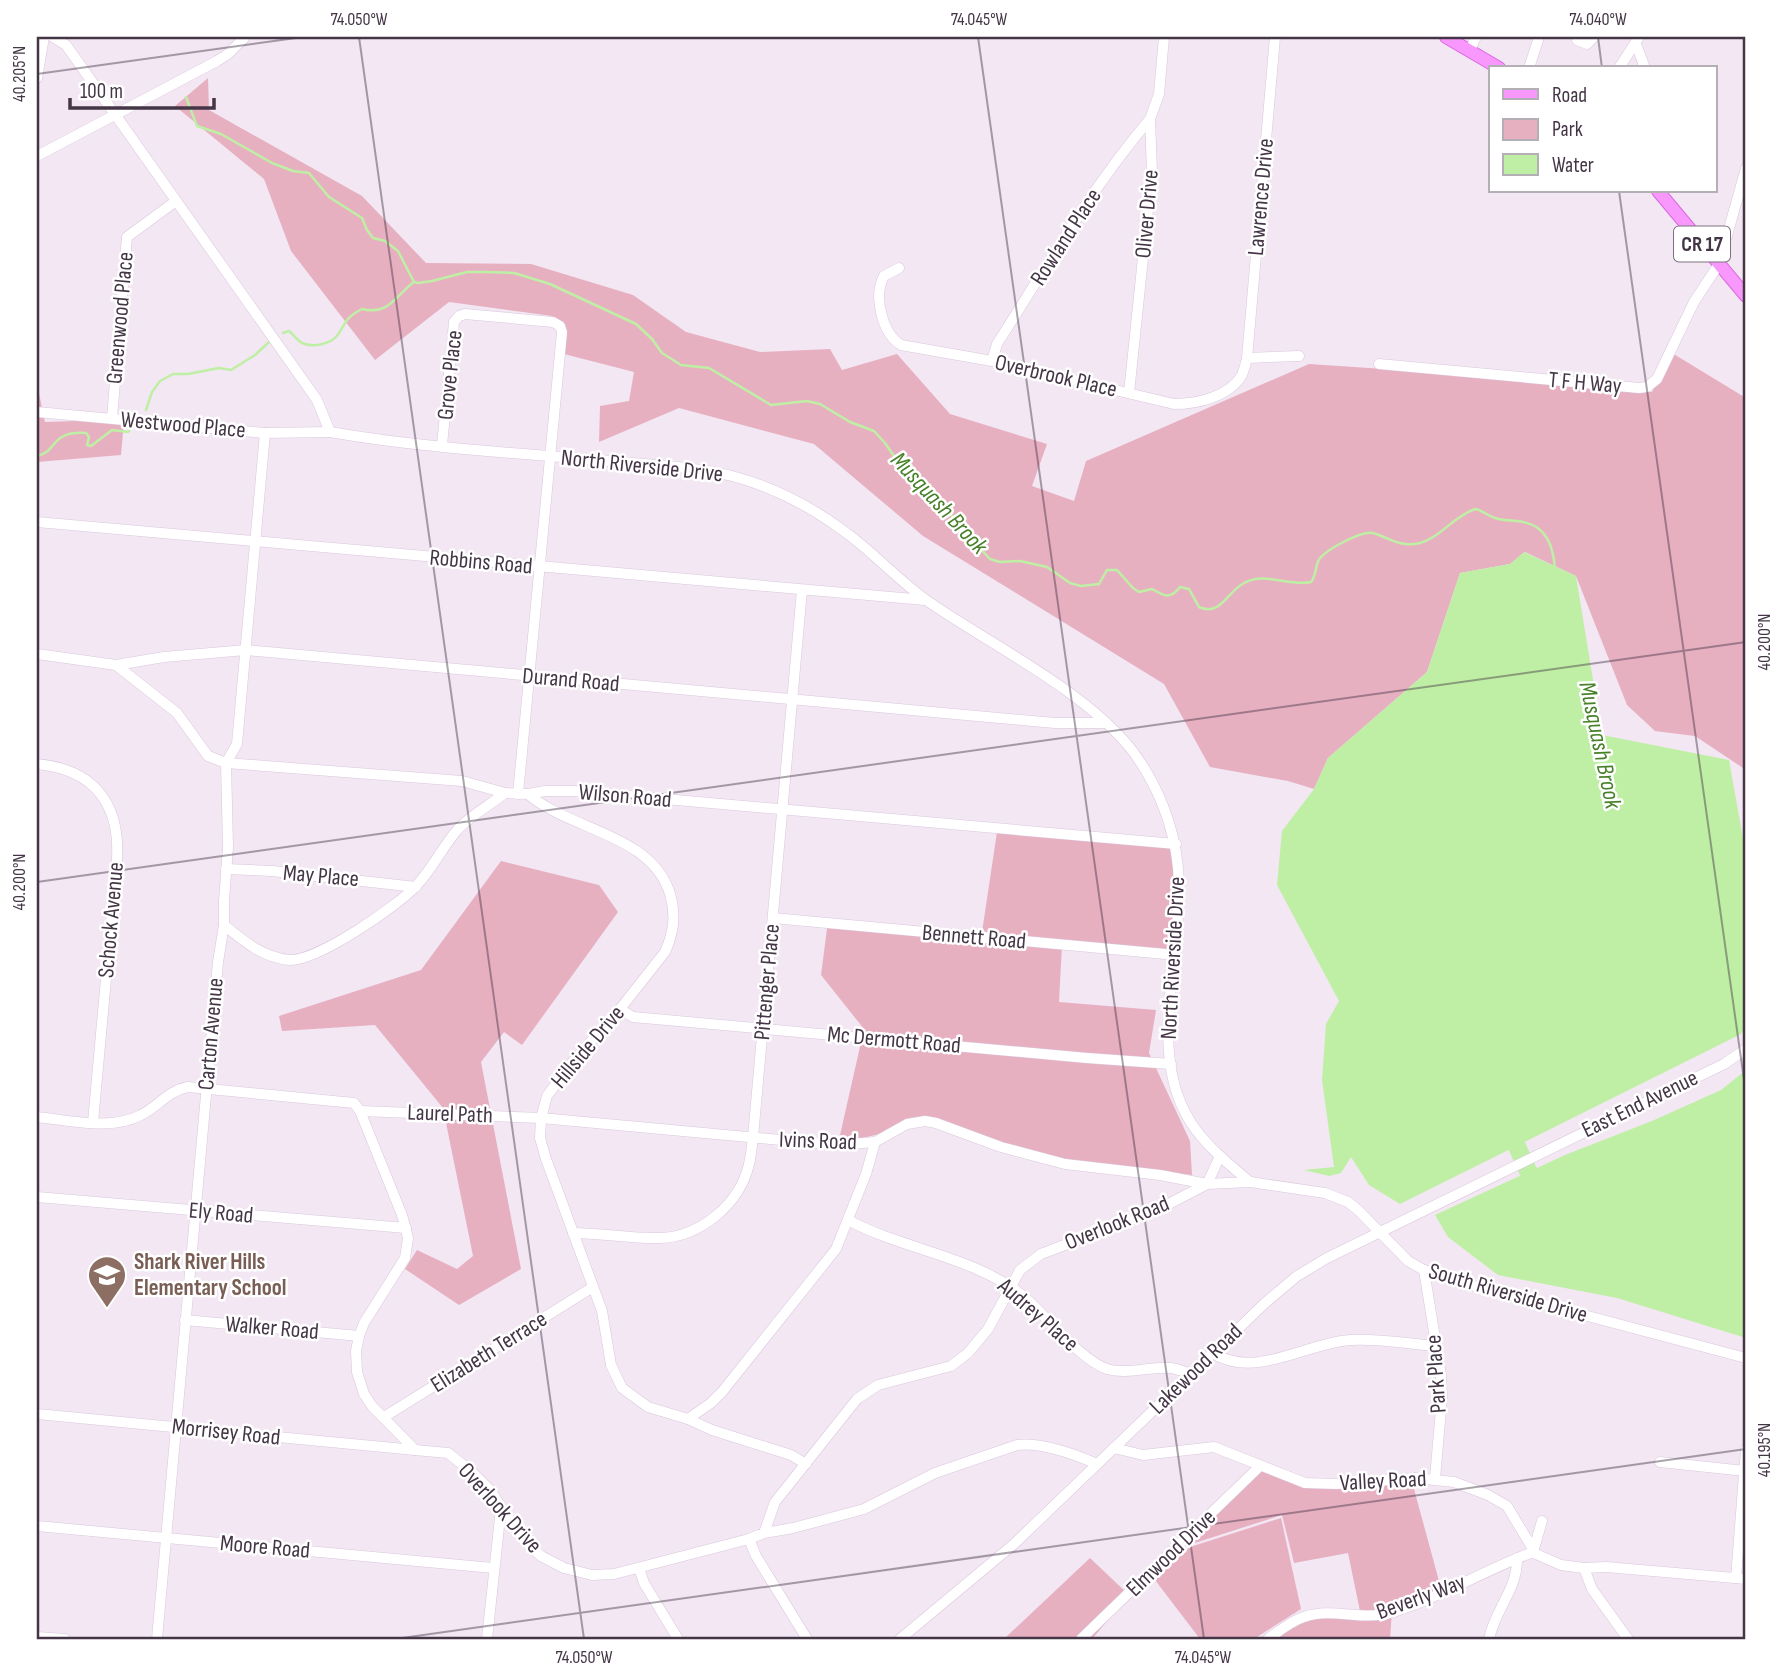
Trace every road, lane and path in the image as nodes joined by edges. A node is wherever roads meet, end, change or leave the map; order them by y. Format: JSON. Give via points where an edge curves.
{"nodes":[{"id":1,"x":44,"y":37,"type":"edge"},
{"id":2,"x":53,"y":37,"type":"edge"},
{"id":3,"x":245,"y":37,"type":"edge"},
{"id":4,"x":1164,"y":37,"type":"edge"},
{"id":5,"x":1275,"y":37,"type":"edge"},
{"id":6,"x":1446,"y":37,"type":"edge"},
{"id":7,"x":1476,"y":37,"type":"edge"},
{"id":8,"x":1539,"y":37,"type":"edge"},
{"id":9,"x":1594,"y":37,"type":"edge"},
{"id":10,"x":1577,"y":40,"type":"dead end"},
{"id":11,"x":1638,"y":40,"type":"edge"},
{"id":12,"x":1470,"y":50,"type":"junction"},
{"id":13,"x":1496,"y":66,"type":"edge"},
{"id":14,"x":1530,"y":66,"type":"edge"},
{"id":15,"x":1620,"y":66,"type":"edge"},
{"id":16,"x":1644,"y":66,"type":"edge"},
{"id":17,"x":37,"y":78,"type":"edge"},
{"id":18,"x":115,"y":115,"type":"junction"},
{"id":19,"x":1150,"y":119,"type":"junction"},
{"id":20,"x":37,"y":156,"type":"edge"},
{"id":21,"x":1746,"y":168,"type":"edge"},
{"id":22,"x":1659,"y":192,"type":"edge"},
{"id":23,"x":176,"y":201,"type":"junction"},
{"id":24,"x":1719,"y":264,"type":"junction"},
{"id":25,"x":899,"y":268,"type":"dead end"},
{"id":26,"x":1746,"y":296,"type":"edge"},
{"id":27,"x":1299,"y":356,"type":"dead end"},
{"id":28,"x":1247,"y":358,"type":"junction"},
{"id":29,"x":992,"y":361,"type":"junction"},
{"id":30,"x":1380,"y":364,"type":"dead end"},
{"id":31,"x":1129,"y":393,"type":"junction"},
{"id":32,"x":37,"y":412,"type":"edge"},
{"id":33,"x":112,"y":418,"type":"junction"},
{"id":34,"x":330,"y":432,"type":"junction"},
{"id":35,"x":265,"y":433,"type":"junction"},
{"id":36,"x":442,"y":445,"type":"junction"},
{"id":37,"x":550,"y":456,"type":"junction"},
{"id":38,"x":37,"y":522,"type":"edge"},
{"id":39,"x":256,"y":542,"type":"junction"},
{"id":40,"x":540,"y":567,"type":"junction"},
{"id":41,"x":802,"y":590,"type":"junction"},
{"id":42,"x":926,"y":600,"type":"junction"},
{"id":43,"x":246,"y":649,"type":"junction"},
{"id":44,"x":37,"y":654,"type":"edge"},
{"id":45,"x":116,"y":665,"type":"junction"},
{"id":46,"x":530,"y":677,"type":"junction"},
{"id":47,"x":793,"y":700,"type":"junction"},
{"id":48,"x":1106,"y":723,"type":"junction"},
{"id":49,"x":226,"y":763,"type":"junction"},
{"id":50,"x":37,"y":764,"type":"edge"},
{"id":51,"x":505,"y":793,"type":"junction"},
{"id":52,"x":523,"y":794,"type":"junction"},
{"id":53,"x":783,"y":809,"type":"junction"},
{"id":54,"x":1176,"y":844,"type":"junction"},
{"id":55,"x":226,"y":869,"type":"junction"},
{"id":56,"x":416,"y":887,"type":"junction"},
{"id":57,"x":773,"y":918,"type":"junction"},
{"id":58,"x":224,"y":925,"type":"junction"},
{"id":59,"x":1175,"y":955,"type":"junction"},
{"id":60,"x":620,"y":1009,"type":"junction"},
{"id":61,"x":763,"y":1028,"type":"junction"},
{"id":62,"x":1746,"y":1049,"type":"edge"},
{"id":63,"x":1171,"y":1064,"type":"junction"},
{"id":64,"x":206,"y":1088,"type":"junction"},
{"id":65,"x":360,"y":1111,"type":"junction"},
{"id":66,"x":37,"y":1117,"type":"edge"},
{"id":67,"x":541,"y":1118,"type":"junction"},
{"id":68,"x":93,"y":1122,"type":"junction"},
{"id":69,"x":753,"y":1137,"type":"junction"},
{"id":70,"x":875,"y":1142,"type":"junction"},
{"id":71,"x":1220,"y":1156,"type":"junction"},
{"id":72,"x":1532,"y":1157,"type":"joint"},
{"id":73,"x":1250,"y":1182,"type":"junction"},
{"id":74,"x":1207,"y":1184,"type":"junction"},
{"id":75,"x":37,"y":1197,"type":"edge"},
{"id":76,"x":195,"y":1210,"type":"junction"},
{"id":77,"x":848,"y":1220,"type":"junction"},
{"id":78,"x":406,"y":1228,"type":"junction"},
{"id":79,"x":573,"y":1233,"type":"junction"},
{"id":80,"x":1380,"y":1233,"type":"junction"},
{"id":81,"x":1424,"y":1270,"type":"junction"},
{"id":82,"x":593,"y":1287,"type":"junction"},
{"id":83,"x":1010,"y":1287,"type":"junction"},
{"id":84,"x":185,"y":1320,"type":"junction"},
{"id":85,"x":359,"y":1336,"type":"junction"},
{"id":86,"x":1437,"y":1346,"type":"junction"},
{"id":87,"x":1213,"y":1353,"type":"junction"},
{"id":88,"x":1746,"y":1359,"type":"edge"},
{"id":89,"x":1191,"y":1374,"type":"junction"},
{"id":90,"x":37,"y":1414,"type":"edge"},
{"id":91,"x":384,"y":1417,"type":"junction"},
{"id":92,"x":688,"y":1419,"type":"junction"},
{"id":93,"x":175,"y":1428,"type":"junction"},
{"id":94,"x":1114,"y":1448,"type":"junction"},
{"id":95,"x":1746,"y":1449,"type":"edge"},
{"id":96,"x":415,"y":1450,"type":"junction"},
{"id":97,"x":1661,"y":1462,"type":"dead end"},
{"id":98,"x":806,"y":1464,"type":"junction"},
{"id":99,"x":1097,"y":1464,"type":"junction"},
{"id":100,"x":1260,"y":1466,"type":"junction"},
{"id":101,"x":1745,"y":1471,"type":"edge"},
{"id":102,"x":1435,"y":1478,"type":"junction"},
{"id":103,"x":502,"y":1508,"type":"junction"},
{"id":104,"x":1542,"y":1521,"type":"dead end"},
{"id":105,"x":37,"y":1526,"type":"edge"},
{"id":106,"x":764,"y":1533,"type":"junction"},
{"id":107,"x":166,"y":1538,"type":"junction"},
{"id":108,"x":749,"y":1539,"type":"junction"},
{"id":109,"x":1534,"y":1552,"type":"junction"},
{"id":110,"x":1517,"y":1558,"type":"junction"},
{"id":111,"x":494,"y":1568,"type":"junction"},
{"id":112,"x":639,"y":1568,"type":"junction"},
{"id":113,"x":1584,"y":1568,"type":"junction"},
{"id":114,"x":1741,"y":1579,"type":"edge"},
{"id":115,"x":915,"y":1627,"type":"junction"},
{"id":116,"x":37,"y":1637,"type":"edge"},
{"id":117,"x":65,"y":1639,"type":"edge"},
{"id":118,"x":157,"y":1639,"type":"edge"},
{"id":119,"x":487,"y":1639,"type":"edge"},
{"id":120,"x":677,"y":1639,"type":"edge"},
{"id":121,"x":807,"y":1639,"type":"edge"},
{"id":122,"x":900,"y":1639,"type":"edge"},
{"id":123,"x":914,"y":1639,"type":"edge"},
{"id":124,"x":1081,"y":1639,"type":"edge"},
{"id":125,"x":1268,"y":1639,"type":"edge"},
{"id":126,"x":1489,"y":1639,"type":"edge"},
{"id":127,"x":1628,"y":1639,"type":"edge"}],
"edges":[{"from":1,"to":17,"type":"street"},
{"from":2,"to":18,"type":"street","via":[[66,45]]},
{"from":3,"to":18,"type":"street","via":[[229,54]]},
{"from":4,"to":19,"type":"street","name":"Oliver Drive","via":[[1159,94]]},
{"from":5,"to":28,"type":"street","name":"Lawrence Drive"},
{"from":6,"to":12,"type":"main road"},
{"from":7,"to":12,"type":"street"},
{"from":8,"to":14,"type":"street"},
{"from":9,"to":10,"type":"street","via":[[1587,44]]},
{"from":11,"to":15,"type":"street"},
{"from":11,"to":16,"type":"street"},
{"from":12,"to":13,"type":"main road"},
{"from":18,"to":20,"type":"street"},
{"from":18,"to":23,"type":"street"},
{"from":19,"to":29,"type":"street","name":"Rowland Place","via":[[1097,188],[997,344]]},
{"from":19,"to":31,"type":"street","name":"Oliver Drive","via":[[1152,171]]},
{"from":21,"to":24,"type":"street"},
{"from":22,"to":24,"type":"main road","number":"CR 17"},
{"from":23,"to":33,"type":"street","name":"Greenwood Place","via":[[127,237]]},
{"from":23,"to":34,"type":"street","via":[[317,400]]},
{"from":24,"to":26,"type":"main road","number":"CR 17"},
{"from":24,"to":30,"type":"street","name":"T F H Way","via":[[1694,302],[1657,379],[1647,387]]},
{"from":25,"to":29,"type":"street","name":"Overbrook Place","via":[[884,276],[878,296],[890,336],[901,345]]},
{"from":27,"to":28,"type":"street"},
{"from":28,"to":31,"type":"street","name":"Overbrook Place","via":[[1235,383],[1202,401],[1174,404]]},
{"from":29,"to":31,"type":"street","name":"Overbrook Place"},
{"from":32,"to":33,"type":"street","name":"Westwood Place"},
{"from":33,"to":35,"type":"street","name":"Westwood Place"},
{"from":34,"to":35,"type":"street","name":"Westwood Place"},
{"from":34,"to":36,"type":"street","name":"North Riverside Drive"},
{"from":35,"to":39,"type":"street","name":"Carton Avenue"},
{"from":36,"to":37,"type":"street","name":"North Riverside Drive"},
{"from":36,"to":37,"type":"street","name":"Grove Place","via":[[456,319],[465,314],[553,322],[562,332]]},
{"from":37,"to":40,"type":"street"},
{"from":37,"to":42,"type":"street","name":"North Riverside Drive","via":[[702,470],[768,487],[836,525]]},
{"from":38,"to":39,"type":"street","name":"Robbins Road"},
{"from":39,"to":40,"type":"street","name":"Robbins Road"},
{"from":39,"to":43,"type":"street","name":"Carton Avenue"},
{"from":40,"to":41,"type":"street","name":"Robbins Road"},
{"from":40,"to":46,"type":"street"},
{"from":41,"to":42,"type":"street","name":"Robbins Road"},
{"from":41,"to":47,"type":"street","name":"Pittenger Place"},
{"from":42,"to":48,"type":"street","name":"North Riverside Drive","via":[[1063,689]]},
{"from":43,"to":45,"type":"street","name":"Durand Road"},
{"from":43,"to":46,"type":"street","name":"Durand Road"},
{"from":43,"to":49,"type":"street","name":"Carton Avenue","via":[[237,744]]},
{"from":44,"to":45,"type":"street","name":"Durand Road"},
{"from":45,"to":49,"type":"street","via":[[177,713],[208,756]]},
{"from":46,"to":47,"type":"street","name":"Durand Road"},
{"from":46,"to":52,"type":"street"},
{"from":47,"to":48,"type":"street","name":"Durand Road","via":[[1055,723]]},
{"from":47,"to":53,"type":"street","name":"Pittenger Place"},
{"from":48,"to":54,"type":"street","name":"North Riverside Drive","via":[[1153,782]]},
{"from":49,"to":51,"type":"street","name":"Wilson Road","via":[[462,781]]},
{"from":49,"to":55,"type":"street","name":"Carton Avenue"},
{"from":50,"to":68,"type":"street","name":"Schock Avenue","via":[[71,771],[87,780],[107,804],[116,831]]},
{"from":51,"to":52,"type":"street","name":"Wilson Road"},
{"from":51,"to":56,"type":"street","via":[[460,827]]},
{"from":52,"to":53,"type":"street","name":"Wilson Road","via":[[574,791]]},
{"from":52,"to":60,"type":"street","name":"Hillside Drive","via":[[641,853],[667,885],[674,920],[671,937],[662,957]]},
{"from":53,"to":54,"type":"street","name":"Wilson Road"},
{"from":53,"to":57,"type":"street","name":"Pittenger Place"},
{"from":54,"to":59,"type":"street","name":"North Riverside Drive","via":[[1180,882]]},
{"from":55,"to":56,"type":"street","name":"May Place"},
{"from":55,"to":58,"type":"street","name":"Carton Avenue"},
{"from":56,"to":58,"type":"street","via":[[343,938],[298,960],[257,950]]},
{"from":57,"to":59,"type":"street","name":"Bennett Road"},
{"from":57,"to":61,"type":"street","name":"Pittenger Place"},
{"from":58,"to":64,"type":"street","name":"Carton Avenue"},
{"from":59,"to":63,"type":"street","name":"North Riverside Drive"},
{"from":60,"to":61,"type":"street","name":"Mc Dermott Road","via":[[633,1017]]},
{"from":60,"to":67,"type":"street","name":"Hillside Drive","via":[[551,1089]]},
{"from":61,"to":63,"type":"street","name":"Mc Dermott Road"},
{"from":61,"to":69,"type":"street","name":"Pittenger Place"},
{"from":62,"to":72,"type":"street","name":"East End Avenue"},
{"from":63,"to":71,"type":"street","name":"North Riverside Drive","via":[[1183,1109]]},
{"from":64,"to":65,"type":"street","via":[[346,1101]]},
{"from":64,"to":68,"type":"street","via":[[178,1089],[122,1122]]},
{"from":64,"to":76,"type":"street","name":"Carton Avenue"},
{"from":65,"to":67,"type":"street","name":"Laurel Path"},
{"from":65,"to":78,"type":"street"},
{"from":66,"to":68,"type":"street"},
{"from":67,"to":69,"type":"street","name":"Ivins Road"},
{"from":67,"to":79,"type":"street","name":"Hillside Drive","via":[[540,1138]]},
{"from":69,"to":70,"type":"street","name":"Ivins Road","via":[[836,1145]]},
{"from":69,"to":79,"type":"street","name":"Pittenger Place","via":[[749,1165],[738,1191],[723,1210],[698,1228],[661,1238]]},
{"from":70,"to":74,"type":"street","name":"Ivins Road","via":[[907,1124],[936,1122],[1041,1159]]},
{"from":70,"to":77,"type":"street"},
{"from":71,"to":73,"type":"street","name":"North Riverside Drive"},
{"from":71,"to":74,"type":"street"},
{"from":72,"to":80,"type":"street","name":"Lakewood Road"},
{"from":73,"to":74,"type":"street","name":"Ivins Road"},
{"from":73,"to":80,"type":"street","name":"South Riverside Drive","via":[[1338,1197]]},
{"from":74,"to":83,"type":"street","name":"Overlook Road","via":[[1161,1208],[1041,1254],[1020,1270]]},
{"from":75,"to":76,"type":"street","name":"Ely Road"},
{"from":76,"to":78,"type":"street","name":"Ely Road"},
{"from":76,"to":84,"type":"street","name":"Carton Avenue"},
{"from":77,"to":83,"type":"street","name":"Audrey Place","via":[[996,1277]]},
{"from":77,"to":92,"type":"street","via":[[836,1249],[751,1357],[711,1403]]},
{"from":78,"to":85,"type":"street","via":[[407,1255]]},
{"from":79,"to":82,"type":"street","name":"Hillside Drive"},
{"from":80,"to":81,"type":"street","name":"South Riverside Drive"},
{"from":80,"to":87,"type":"street","name":"Lakewood Road","via":[[1297,1276]]},
{"from":81,"to":86,"type":"street","name":"Park Place"},
{"from":81,"to":88,"type":"street","name":"South Riverside Drive"},
{"from":82,"to":91,"type":"street","name":"Elizabeth Terrace"},
{"from":82,"to":92,"type":"street","name":"Hillside Drive","via":[[605,1323],[611,1365],[622,1388],[648,1407]]},
{"from":83,"to":89,"type":"street","name":"Audrey Place","via":[[1086,1356],[1110,1370],[1171,1368]]},
{"from":83,"to":98,"type":"street","via":[[988,1329],[968,1353],[951,1366],[888,1381],[863,1395]]},
{"from":84,"to":85,"type":"street","name":"Walker Road"},
{"from":84,"to":93,"type":"street","name":"Carton Avenue"},
{"from":85,"to":91,"type":"street","via":[[356,1361],[360,1384]]},
{"from":86,"to":87,"type":"street","via":[[1348,1340],[1278,1359],[1236,1362]]},
{"from":86,"to":102,"type":"street","name":"Park Place","via":[[1442,1398]]},
{"from":87,"to":89,"type":"street","name":"Lakewood Road"},
{"from":89,"to":94,"type":"street","name":"Lakewood Road"},
{"from":90,"to":93,"type":"street","name":"Morrisey Road"},
{"from":91,"to":96,"type":"street"},
{"from":92,"to":98,"type":"street","name":"Hillside Drive"},
{"from":93,"to":96,"type":"street","name":"Morrisey Road"},
{"from":93,"to":107,"type":"street","name":"Carton Avenue"},
{"from":94,"to":99,"type":"street","name":"Lakewood Road"},
{"from":94,"to":100,"type":"street","name":"Valley Road","via":[[1143,1455],[1214,1447]]},
{"from":95,"to":101,"type":"street"},
{"from":96,"to":103,"type":"street","name":"Overlook Drive","via":[[452,1455],[490,1490]]},
{"from":97,"to":101,"type":"street"},
{"from":98,"to":106,"type":"street","via":[[772,1508]]},
{"from":99,"to":106,"type":"street","via":[[1057,1450],[1017,1445],[935,1473],[864,1509]]},
{"from":99,"to":115,"type":"street","name":"Lakewood Road","via":[[1014,1544]]},
{"from":100,"to":102,"type":"street","name":"Valley Road","via":[[1305,1483]]},
{"from":100,"to":124,"type":"street","name":"Elmwood Drive"},
{"from":101,"to":114,"type":"street"},
{"from":102,"to":109,"type":"street","name":"Valley Road","via":[[1498,1499],[1516,1518]]},
{"from":103,"to":111,"type":"street"},
{"from":103,"to":112,"type":"street","name":"Overlook Drive","via":[[523,1539],[564,1568],[600,1575]]},
{"from":104,"to":109,"type":"street"},
{"from":105,"to":107,"type":"street","name":"Moore Road"},
{"from":106,"to":108,"type":"street","name":"Overlook Drive"},
{"from":107,"to":111,"type":"street","name":"Moore Road"},
{"from":107,"to":118,"type":"street","name":"Carton Avenue"},
{"from":108,"to":112,"type":"street","name":"Overlook Drive"},
{"from":108,"to":121,"type":"street"},
{"from":109,"to":110,"type":"street","name":"Beverly Way"},
{"from":109,"to":113,"type":"street","via":[[1561,1565]]},
{"from":110,"to":125,"type":"street","name":"Beverly Way","via":[[1388,1613],[1305,1617]]},
{"from":110,"to":126,"type":"street","via":[[1516,1577]]},
{"from":111,"to":119,"type":"street"},
{"from":112,"to":120,"type":"street"},
{"from":113,"to":114,"type":"street"},
{"from":113,"to":127,"type":"street","via":[[1592,1589]]},
{"from":115,"to":122,"type":"street","name":"Lakewood Road"},
{"from":115,"to":123,"type":"street"},
{"from":116,"to":117,"type":"street"}]}
